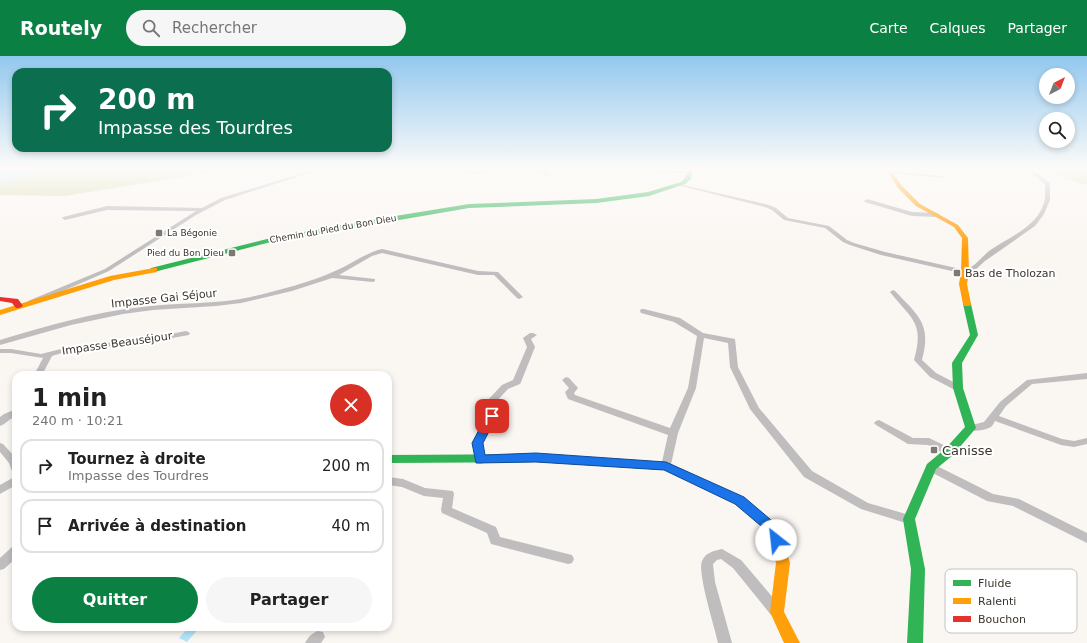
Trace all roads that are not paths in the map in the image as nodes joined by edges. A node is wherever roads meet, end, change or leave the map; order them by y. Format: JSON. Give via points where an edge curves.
{"nodes":[{"id":1,"x":229,"y":196,"type":"edge"},
{"id":2,"x":631,"y":196,"type":"edge"},
{"id":3,"x":727,"y":196,"type":"edge"},
{"id":4,"x":910,"y":196,"type":"edge"},
{"id":5,"x":1049,"y":196,"type":"edge"},
{"id":6,"x":867,"y":201,"type":"dead end"},
{"id":7,"x":202,"y":209,"type":"junction"},
{"id":8,"x":937,"y":215,"type":"junction"},
{"id":9,"x":65,"y":218,"type":"dead end"},
{"id":10,"x":977,"y":264,"type":"junction"},
{"id":11,"x":965,"y":265,"type":"junction"},
{"id":12,"x":330,"y":276,"type":"junction"},
{"id":13,"x":373,"y":280,"type":"dead end"},
{"id":14,"x":893,"y":292,"type":"dead end"},
{"id":15,"x":519,"y":297,"type":"dead end"},
{"id":16,"x":0,"y":299,"type":"edge"},
{"id":17,"x":31,"y":302,"type":"junction"},
{"id":18,"x":19,"y":306,"type":"junction"},
{"id":19,"x":644,"y":311,"type":"dead end"},
{"id":20,"x":0,"y":313,"type":"edge"},
{"id":21,"x":186,"y":333,"type":"dead end"},
{"id":22,"x":533,"y":335,"type":"dead end"},
{"id":23,"x":701,"y":335,"type":"junction"},
{"id":24,"x":0,"y":343,"type":"edge"},
{"id":25,"x":0,"y":352,"type":"edge"},
{"id":26,"x":49,"y":354,"type":"junction"},
{"id":27,"x":40,"y":371,"type":"edge"},
{"id":28,"x":1087,"y":376,"type":"edge"},
{"id":29,"x":566,"y":380,"type":"dead end"},
{"id":30,"x":958,"y":388,"type":"junction"},
{"id":31,"x":12,"y":414,"type":"edge"},
{"id":32,"x":993,"y":417,"type":"junction"},
{"id":33,"x":0,"y":423,"type":"edge"},
{"id":34,"x":879,"y":423,"type":"dead end"},
{"id":35,"x":971,"y":428,"type":"junction"},
{"id":36,"x":673,"y":433,"type":"junction"},
{"id":37,"x":1087,"y":441,"type":"edge"},
{"id":38,"x":0,"y":446,"type":"edge"},
{"id":39,"x":949,"y":452,"type":"junction"},
{"id":40,"x":12,"y":460,"type":"edge"},
{"id":41,"x":392,"y":460,"type":"edge"},
{"id":42,"x":480,"y":460,"type":"junction"},
{"id":43,"x":666,"y":466,"type":"junction"},
{"id":44,"x":931,"y":467,"type":"junction"},
{"id":45,"x":12,"y":482,"type":"edge"},
{"id":46,"x":392,"y":482,"type":"edge"},
{"id":47,"x":0,"y":490,"type":"edge"},
{"id":48,"x":908,"y":519,"type":"junction"},
{"id":49,"x":1087,"y":538,"type":"edge"},
{"id":50,"x":12,"y":554,"type":"edge"},
{"id":51,"x":568,"y":559,"type":"dead end"},
{"id":52,"x":0,"y":565,"type":"edge"},
{"id":53,"x":777,"y":612,"type":"junction"},
{"id":54,"x":724,"y":643,"type":"edge"},
{"id":55,"x":792,"y":643,"type":"edge"},
{"id":56,"x":915,"y":643,"type":"edge"}],
"edges":[{"from":1,"to":7,"type":"street"},
{"from":2,"to":17,"type":"street","name":"Chemin du Pied du Bon Dieu","via":[[469,206],[358,224],[271,240],[164,268],[114,278]]},
{"from":3,"to":11,"type":"street","via":[[767,206],[786,220],[827,227],[845,241],[883,254]]},
{"from":4,"to":8,"type":"street"},
{"from":5,"to":10,"type":"street","via":[[1044,211],[1020,236]]},
{"from":6,"to":8,"type":"street","via":[[912,214]]},
{"from":7,"to":9,"type":"street","via":[[107,208]]},
{"from":7,"to":17,"type":"street","via":[[107,270]]},
{"from":8,"to":11,"type":"street","via":[[956,226],[965,238]]},
{"from":10,"to":11,"type":"street"},
{"from":10,"to":11,"type":"street","via":[[972,270]]},
{"from":11,"to":30,"type":"street","via":[[963,284],[974,335],[957,363]]},
{"from":12,"to":13,"type":"street","name":"Impasse Gai Séjour"},
{"from":12,"to":15,"type":"street","name":"Impasse Gai Séjour","via":[[373,253],[382,251],[478,273],[496,273]]},
{"from":12,"to":24,"type":"street","name":"Impasse Gai Séjour","via":[[239,301],[143,309],[86,318]]},
{"from":14,"to":30,"type":"street","via":[[919,320],[923,346],[918,360],[933,375]]},
{"from":16,"to":18,"type":"street","via":[[15,301]]},
{"from":17,"to":18,"type":"street","name":"Chemin du Pied du Bon Dieu"},
{"from":18,"to":20,"type":"street","name":"Chemin du Pied du Bon Dieu"},
{"from":19,"to":23,"type":"street","via":[[677,320]]},
{"from":21,"to":26,"type":"street","name":"Impasse Beauséjour"},
{"from":22,"to":42,"type":"street","via":[[527,338],[531,347],[518,382],[504,387],[489,403],[492,416],[477,443]]},
{"from":23,"to":36,"type":"street","via":[[692,388]]},
{"from":23,"to":48,"type":"street","via":[[732,341],[734,367],[755,409],[808,474],[864,506]]},
{"from":25,"to":26,"type":"street","name":"Impasse Beauséjour","via":[[11,351],[41,356]]},
{"from":26,"to":27,"type":"street","name":"Impasse Beauséjour"},
{"from":28,"to":32,"type":"street","via":[[1030,382],[1003,404]]},
{"from":29,"to":36,"type":"street","via":[[574,388],[569,392],[571,397]]},
{"from":30,"to":35,"type":"street"},
{"from":31,"to":33,"type":"street"},
{"from":32,"to":35,"type":"street","via":[[987,425]]},
{"from":32,"to":37,"type":"street","via":[[1061,442],[1074,444]]},
{"from":34,"to":39,"type":"street","via":[[911,442],[929,441]]},
{"from":35,"to":39,"type":"street"},
{"from":36,"to":43,"type":"street"},
{"from":38,"to":40,"type":"street"},
{"from":39,"to":44,"type":"street"},
{"from":41,"to":42,"type":"street"},
{"from":42,"to":43,"type":"street","via":[[536,458]]},
{"from":43,"to":53,"type":"street","via":[[740,501],[773,528],[783,563]]},
{"from":44,"to":48,"type":"street"},
{"from":44,"to":49,"type":"street","via":[[991,498],[1015,502]]},
{"from":45,"to":47,"type":"street"},
{"from":46,"to":51,"type":"street","via":[[403,483],[424,492],[449,494],[446,510],[492,530],[494,541]]},
{"from":48,"to":56,"type":"street","via":[[918,569]]},
{"from":50,"to":52,"type":"street"},
{"from":53,"to":54,"type":"street","via":[[737,564],[722,554],[713,556],[707,563],[709,582]]},
{"from":53,"to":55,"type":"street"}]}
